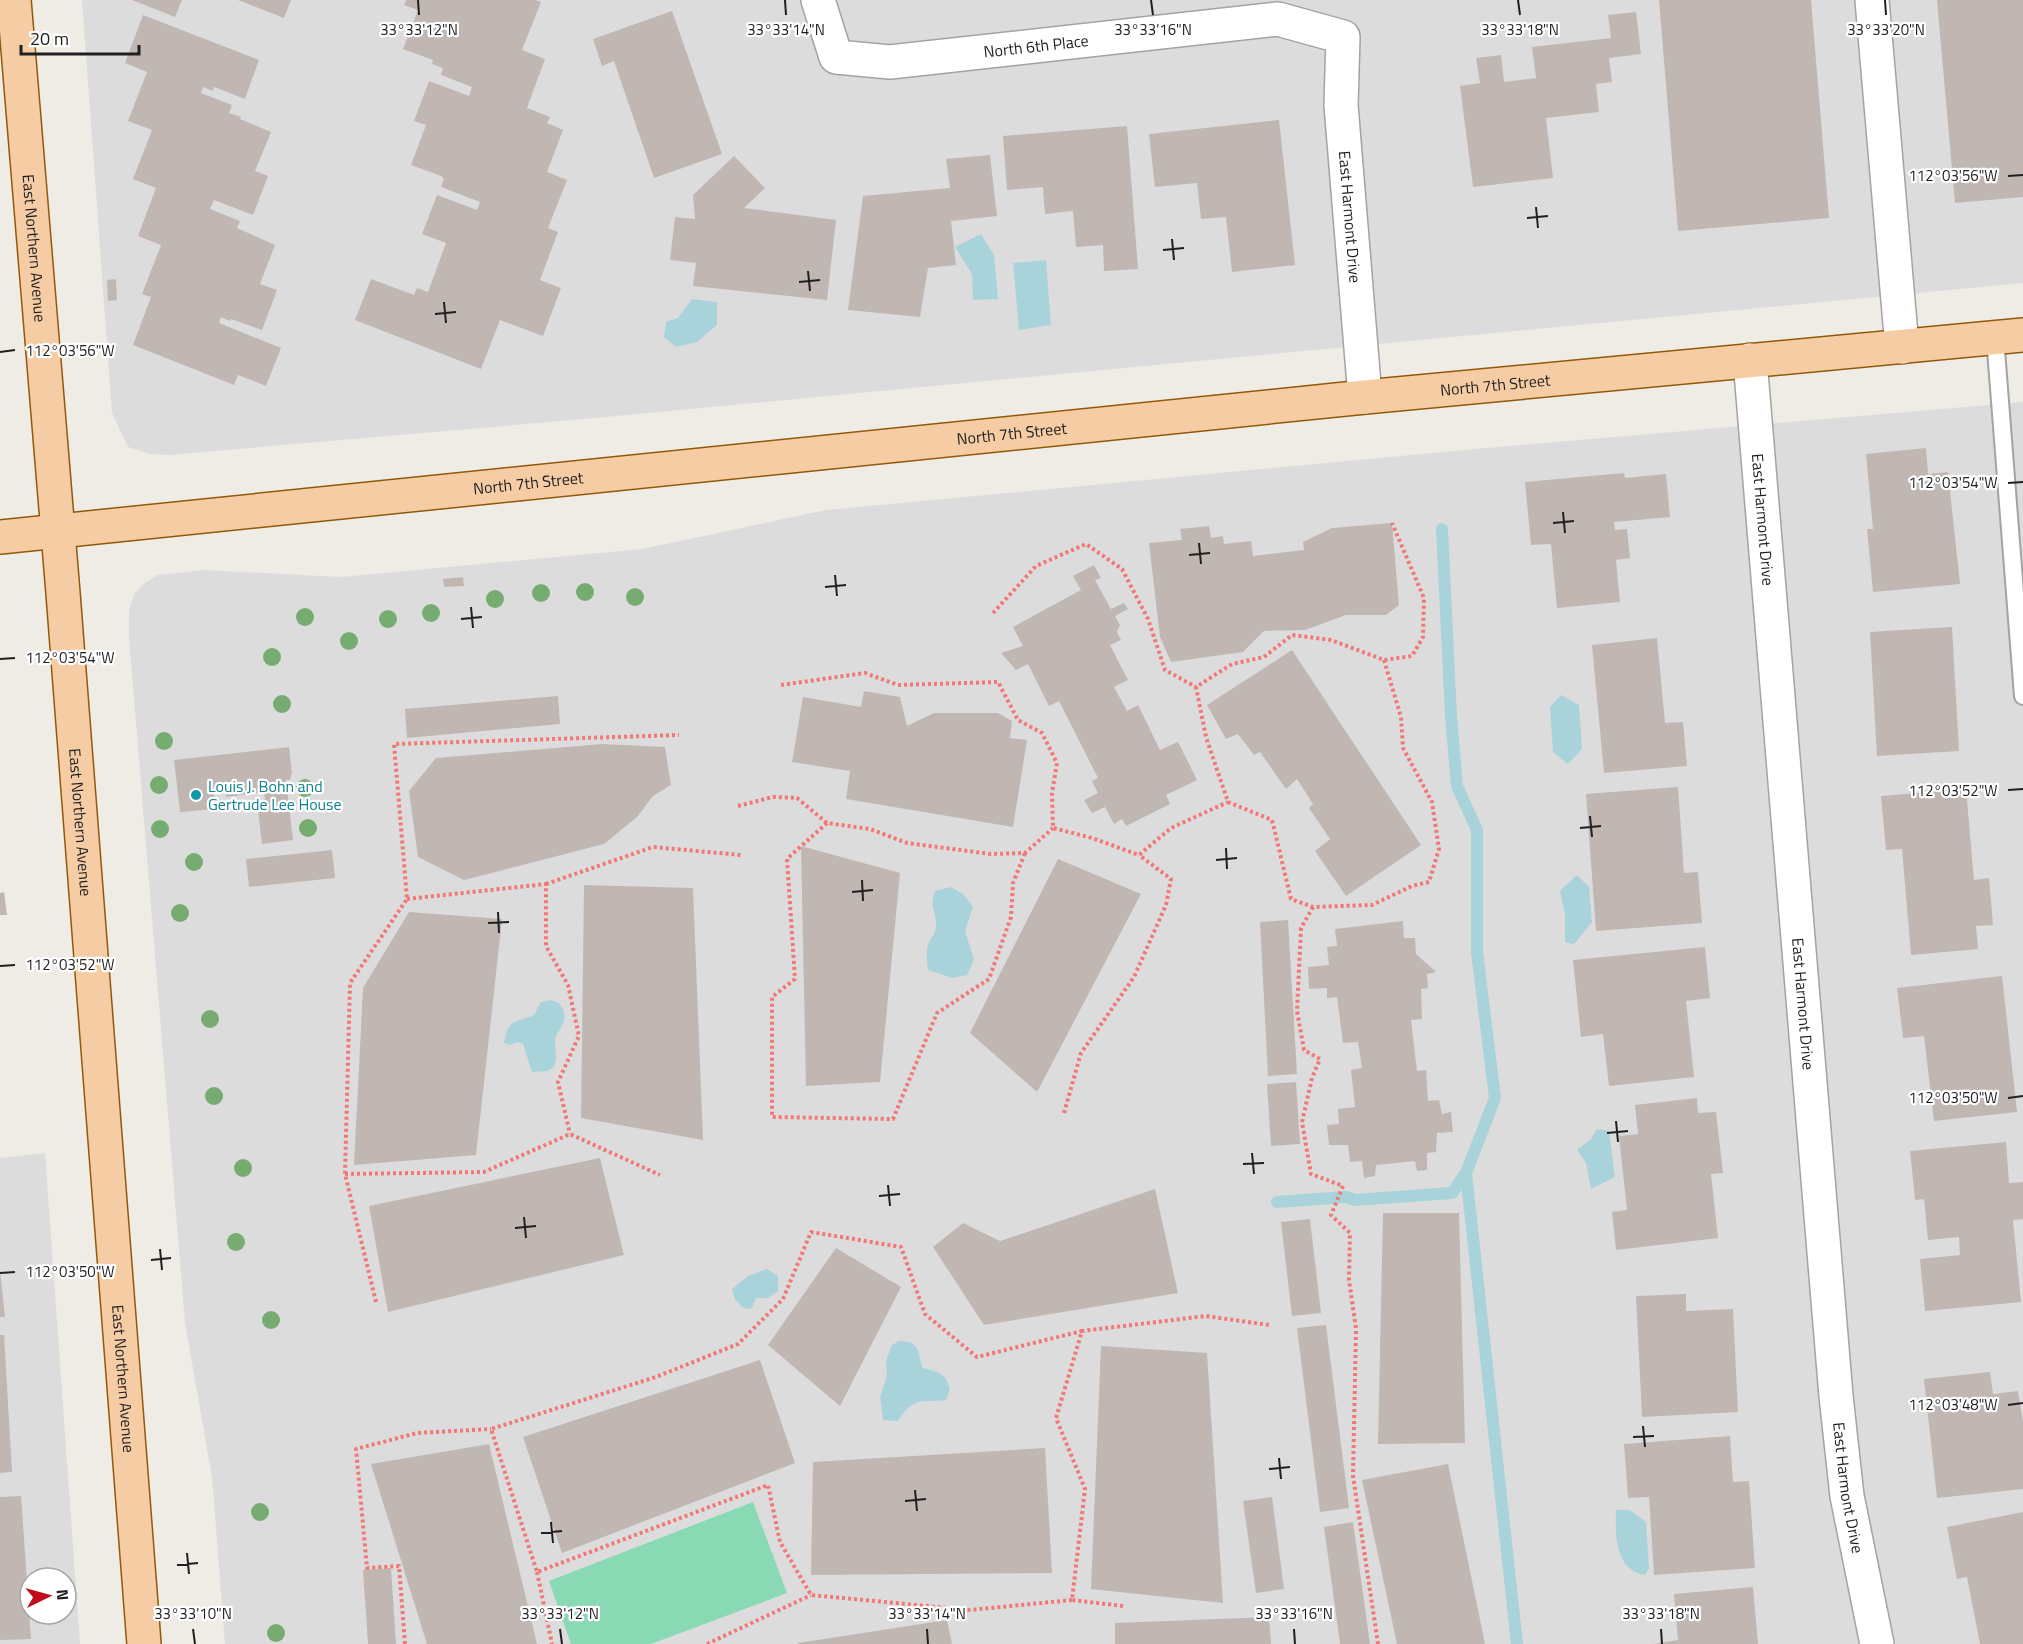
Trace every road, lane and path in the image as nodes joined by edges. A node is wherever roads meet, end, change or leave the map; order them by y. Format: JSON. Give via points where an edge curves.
{"nodes":[{"id":1,"x":14,"y":0,"type":"edge"},
{"id":2,"x":818,"y":0,"type":"edge"},
{"id":3,"x":1872,"y":0,"type":"edge"},
{"id":4,"x":1343,"y":37,"type":"joint"},
{"id":5,"x":2009,"y":336,"type":"edge"},
{"id":6,"x":1902,"y":346,"type":"junction"},
{"id":7,"x":1750,"y":360,"type":"junction"},
{"id":8,"x":1365,"y":397,"type":"junction"},
{"id":9,"x":1392,"y":523,"type":"dead end"},
{"id":10,"x":57,"y":532,"type":"junction"},
{"id":11,"x":0,"y":537,"type":"edge"},
{"id":12,"x":993,"y":613,"type":"dead end"},
{"id":13,"x":1384,"y":660,"type":"junction"},
{"id":14,"x":781,"y":685,"type":"dead end"},
{"id":15,"x":1196,"y":687,"type":"junction"},
{"id":16,"x":2023,"y":696,"type":"edge"},
{"id":17,"x":679,"y":735,"type":"dead end"},
{"id":18,"x":1228,"y":802,"type":"junction"},
{"id":19,"x":738,"y":806,"type":"dead end"},
{"id":20,"x":827,"y":823,"type":"junction"},
{"id":21,"x":1053,"y":828,"type":"junction"},
{"id":22,"x":1025,"y":853,"type":"junction"},
{"id":23,"x":741,"y":855,"type":"dead end"},
{"id":24,"x":1139,"y":855,"type":"junction"},
{"id":25,"x":546,"y":884,"type":"junction"},
{"id":26,"x":407,"y":899,"type":"junction"},
{"id":27,"x":1313,"y":907,"type":"junction"},
{"id":28,"x":1064,"y":1113,"type":"dead end"},
{"id":29,"x":570,"y":1134,"type":"junction"},
{"id":30,"x":345,"y":1174,"type":"junction"},
{"id":31,"x":660,"y":1175,"type":"dead end"},
{"id":32,"x":376,"y":1302,"type":"dead end"},
{"id":33,"x":1269,"y":1325,"type":"dead end"},
{"id":34,"x":1082,"y":1331,"type":"junction"},
{"id":35,"x":491,"y":1429,"type":"junction"},
{"id":36,"x":537,"y":1572,"type":"junction"},
{"id":37,"x":811,"y":1595,"type":"junction"},
{"id":38,"x":1072,"y":1600,"type":"junction"},
{"id":39,"x":1123,"y":1606,"type":"dead end"},
{"id":40,"x":144,"y":1644,"type":"edge"},
{"id":41,"x":405,"y":1644,"type":"edge"},
{"id":42,"x":552,"y":1644,"type":"edge"},
{"id":43,"x":706,"y":1644,"type":"edge"},
{"id":44,"x":1378,"y":1644,"type":"edge"},
{"id":45,"x":1877,"y":1644,"type":"edge"}],
"edges":[{"from":1,"to":10,"type":"main road","name":"East Northern Avenue"},
{"from":2,"to":4,"type":"street","name":"North 6th Place","via":[[836,57],[890,62],[1278,19]]},
{"from":3,"to":6,"type":"street"},
{"from":4,"to":8,"type":"street","name":"East Harmont Drive","via":[[1341,105]]},
{"from":5,"to":6,"type":"main road","name":"North 7th Street"},
{"from":5,"to":16,"type":"lane"},
{"from":6,"to":7,"type":"main road","name":"North 7th Street"},
{"from":7,"to":8,"type":"main road","name":"North 7th Street"},
{"from":7,"to":45,"type":"street","name":"East Harmont Drive","via":[[1836,1396],[1847,1496]]},
{"from":8,"to":10,"type":"main road","name":"North 7th Street"},
{"from":9,"to":13,"type":"path","via":[[1424,598],[1423,637],[1412,656]]},
{"from":10,"to":11,"type":"main road","name":"North 7th Street"},
{"from":10,"to":40,"type":"main road","name":"East Northern Avenue"},
{"from":12,"to":15,"type":"path","via":[[1036,566],[1086,544],[1122,568],[1148,619],[1166,670]]},
{"from":13,"to":15,"type":"path","via":[[1331,640],[1292,635],[1264,657],[1232,664]]},
{"from":13,"to":27,"type":"path","via":[[1401,717],[1403,748],[1432,802],[1439,849],[1429,882],[1372,905]]},
{"from":14,"to":21,"type":"path","via":[[865,673],[898,685],[998,682],[1018,720],[1042,733],[1057,763],[1052,793]]},
{"from":15,"to":18,"type":"path","via":[[1206,737]]},
{"from":17,"to":26,"type":"path","via":[[394,744]]},
{"from":18,"to":24,"type":"path","via":[[1171,828]]},
{"from":18,"to":27,"type":"path","via":[[1272,820],[1291,899]]},
{"from":19,"to":20,"type":"path","via":[[773,797],[797,798]]},
{"from":20,"to":22,"type":"path","via":[[870,829],[907,843],[991,854]]},
{"from":20,"to":22,"type":"path","via":[[786,859],[795,979],[771,997],[772,1117],[893,1119],[937,1013],[988,979],[1011,916],[1013,883]]},
{"from":21,"to":22,"type":"path"},
{"from":21,"to":24,"type":"path"},
{"from":23,"to":25,"type":"path","via":[[653,847]]},
{"from":24,"to":28,"type":"path","via":[[1171,879],[1166,905],[1134,977],[1081,1053]]},
{"from":25,"to":26,"type":"path"},
{"from":25,"to":29,"type":"path","via":[[546,946],[568,985],[579,1036],[558,1082]]},
{"from":26,"to":30,"type":"path","via":[[350,983]]},
{"from":27,"to":44,"type":"path","via":[[1301,928],[1297,1011],[1304,1050],[1320,1059],[1302,1122],[1311,1174],[1343,1186],[1331,1215],[1350,1233],[1349,1280],[1356,1329],[1353,1476]]},
{"from":29,"to":30,"type":"path","via":[[484,1172]]},
{"from":29,"to":31,"type":"path"},
{"from":30,"to":32,"type":"path"},
{"from":33,"to":34,"type":"path","via":[[1206,1316]]},
{"from":34,"to":35,"type":"path","via":[[977,1357],[925,1314],[901,1247],[811,1232],[783,1299],[738,1344],[656,1377]]},
{"from":34,"to":38,"type":"path","via":[[1056,1418],[1085,1489]]},
{"from":35,"to":36,"type":"path"},
{"from":35,"to":41,"type":"path","via":[[417,1434],[356,1449],[366,1568],[399,1566]]},
{"from":36,"to":37,"type":"path","via":[[768,1485],[780,1542]]},
{"from":36,"to":42,"type":"path"},
{"from":37,"to":38,"type":"path","via":[[970,1610]]},
{"from":37,"to":43,"type":"path"},
{"from":38,"to":39,"type":"path"}]}
